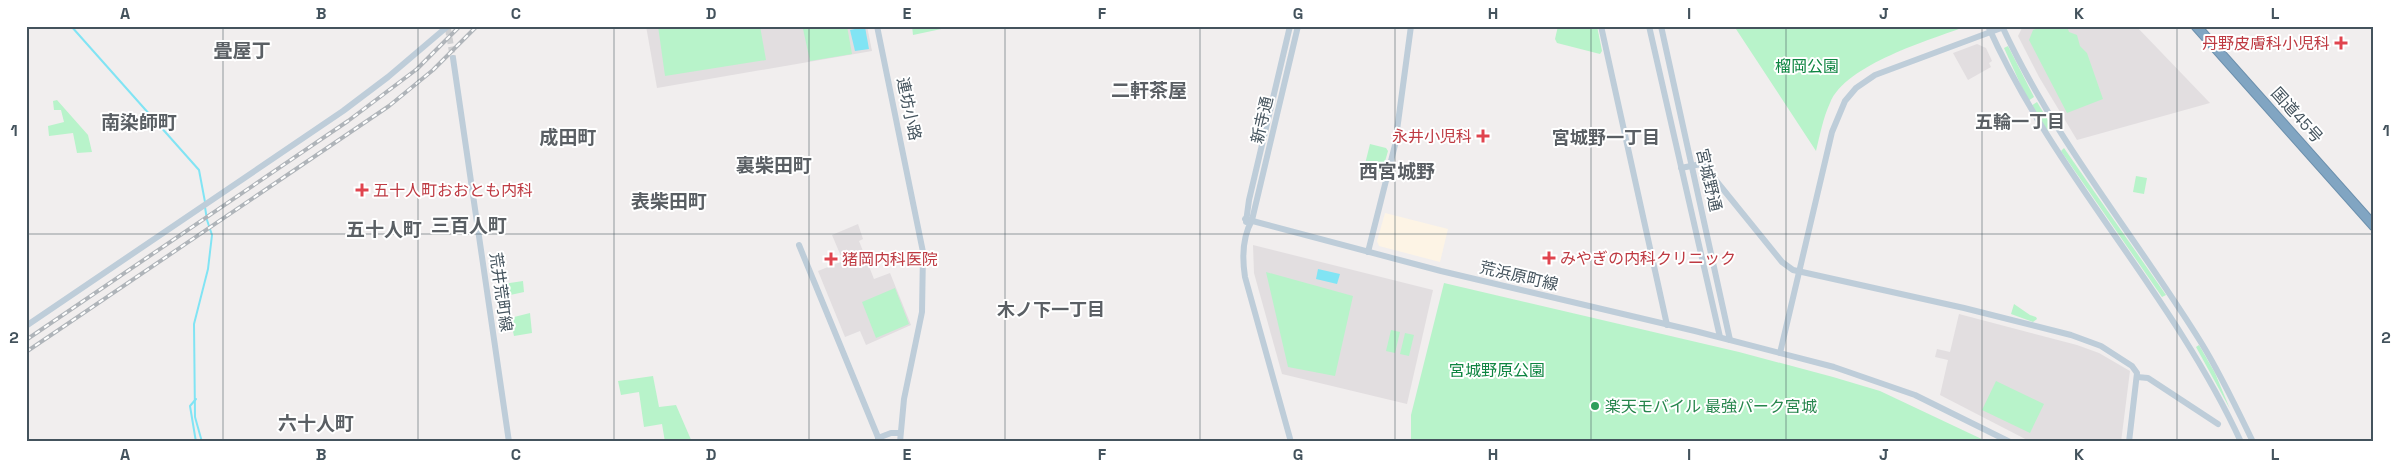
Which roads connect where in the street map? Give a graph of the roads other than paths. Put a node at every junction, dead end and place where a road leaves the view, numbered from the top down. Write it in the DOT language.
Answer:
graph roads {
  1 [pos="877,26"];
  2 [pos="1290,26"];
  3 [pos="1298,26"];
  4 [pos="1411,26"];
  5 [pos="1600,26"];
  6 [pos="1649,26"];
  7 [pos="1661,26"];
  8 [pos="2196,26"];
  9 [pos="448,27"];
  10 [pos="2003,27"];
  11 [pos="1989,29"];
  12 [pos="452,58"];
  13 [pos="1692,166"];
  14 [pos="1681,168"];
  15 [pos="1245,218"];
  16 [pos="1252,220"];
  17 [pos="2374,226"];
  18 [pos="1248,228"];
  19 [pos="799,245"];
  20 [pos="1368,252"];
  21 [pos="1798,272"];
  22 [pos="1667,325"];
  23 [pos="26,326"];
  24 [pos="1720,337"];
  25 [pos="1730,340"];
  26 [pos="1780,353"];
  27 [pos="2137,377"];
  28 [pos="2218,424"];
  29 [pos="900,434"];
  30 [pos="879,440"];
  31 [pos="509,442"];
  32 [pos="900,442"];
  33 [pos="1291,442"];
  34 [pos="2010,442"];
  35 [pos="2129,442"];
  36 [pos="2241,442"];
  37 [pos="2253,442"];
  1 -- 29 [label="street, 連坊小路"];
  2 -- 15 [label="street, 新寺通"];
  3 -- 16 [label="street, 新寺通"];
  4 -- 20 [label="street"];
  5 -- 22 [label="street"];
  6 -- 14 [label="street, 宮城野通"];
  7 -- 13 [label="street, 宮城野通"];
  8 -- 17 [label="highway, 国道45号"];
  9 -- 23 [label="street"];
  10 -- 11 [label="street"];
  10 -- 37 [label="street"];
  11 -- 21 [label="street"];
  11 -- 36 [label="street"];
  12 -- 31 [label="street, 荒井荒町線"];
  13 -- 14 [label="street"];
  13 -- 21 [label="street"];
  13 -- 25 [label="street, 宮城野通"];
  14 -- 24 [label="street, 宮城野通"];
  15 -- 16 [label="street, 荒浜原町線"];
  15 -- 18 [label="street"];
  16 -- 18 [label="street"];
  16 -- 20 [label="street, 荒浜原町線"];
  18 -- 33 [label="street"];
  19 -- 30 [label="street"];
  20 -- 22 [label="street, 荒浜原町線"];
  21 -- 26 [label="street"];
  21 -- 27 [label="street"];
  22 -- 24 [label="street, 荒浜原町線"];
  24 -- 25 [label="street, 荒浜原町線"];
  25 -- 26 [label="street, 荒浜原町線"];
  26 -- 34 [label="street, 荒浜原町線"];
  27 -- 28 [label="street"];
  27 -- 35 [label="street"];
  29 -- 30 [label="street"];
  29 -- 32 [label="street, 連坊小路"];
}
